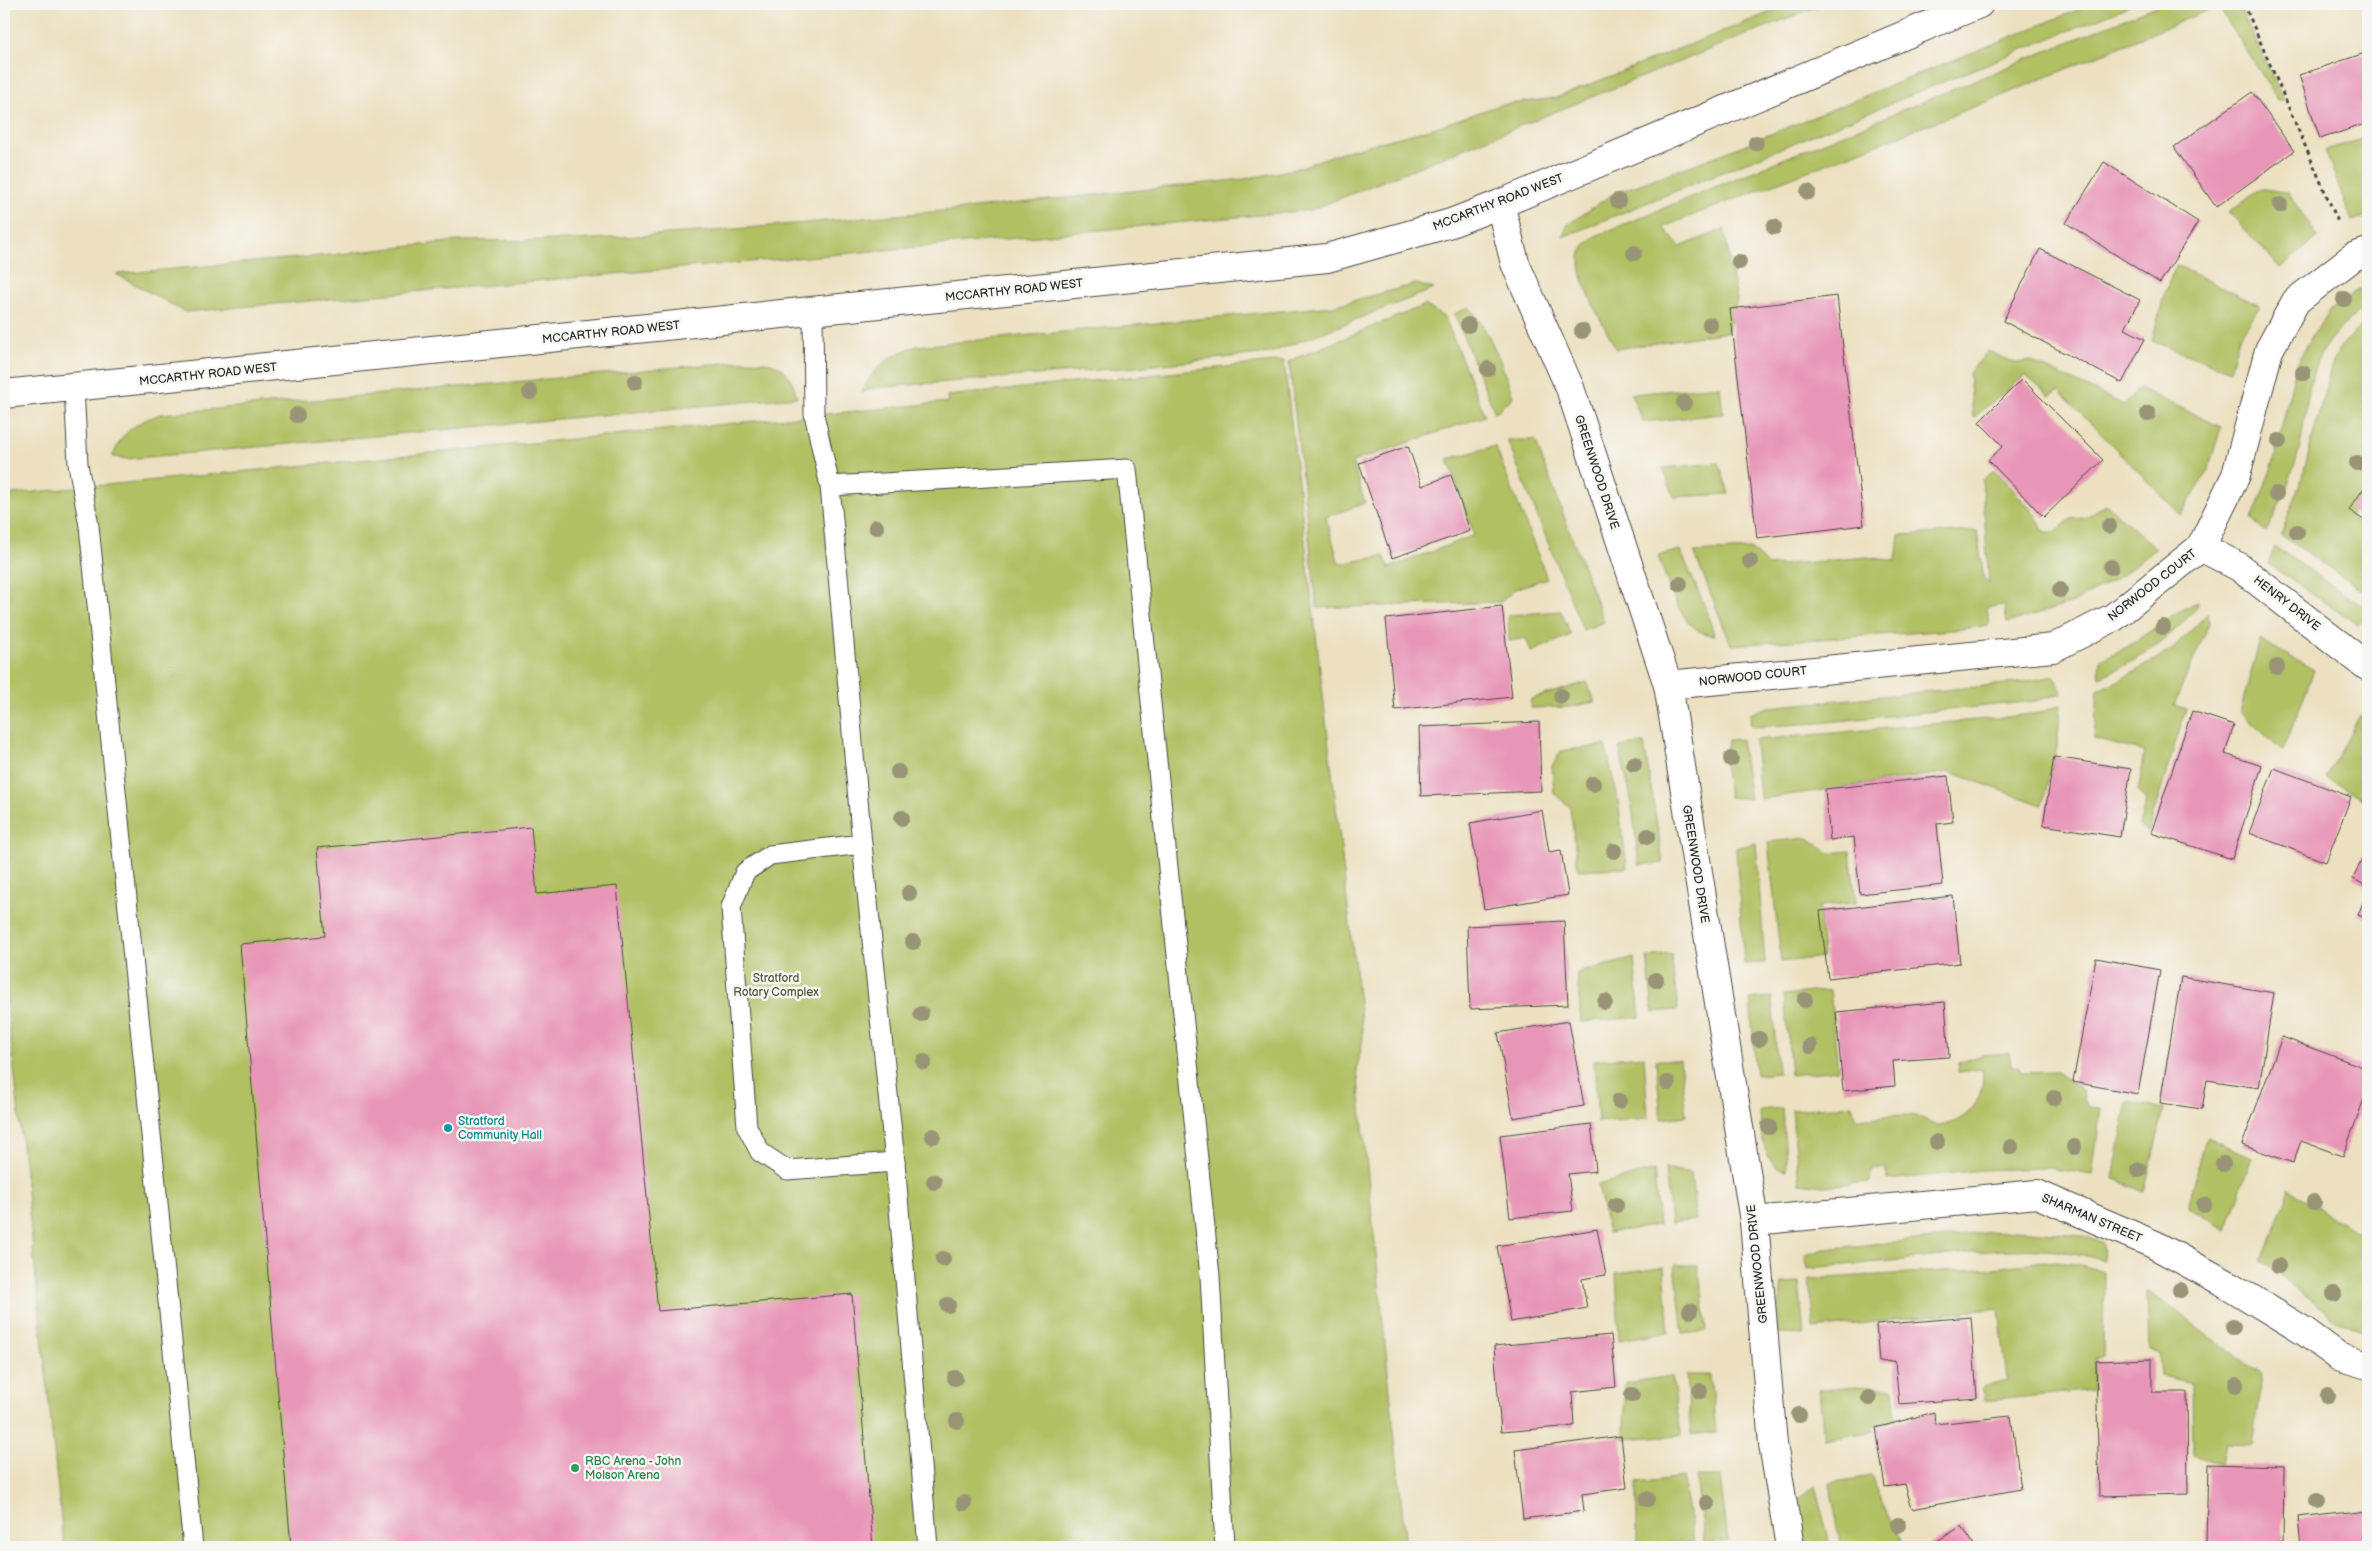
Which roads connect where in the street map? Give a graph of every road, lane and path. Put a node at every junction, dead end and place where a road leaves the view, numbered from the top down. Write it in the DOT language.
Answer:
graph roads {
  1 [pos="1979,4"];
  2 [pos="2244,4"];
  3 [pos="1500,204"];
  4 [pos="2361,254"];
  5 [pos="813,311"];
  6 [pos="74,388"];
  7 [pos="4,394"];
  8 [pos="830,486"];
  9 [pos="2201,547"];
  10 [pos="2368,667"];
  11 [pos="1668,685"];
  12 [pos="862,844"];
  13 [pos="895,1162"];
  14 [pos="1754,1221"];
  15 [pos="2368,1365"];
  16 [pos="193,1547"];
  17 [pos="928,1547"];
  18 [pos="1224,1547"];
  19 [pos="1790,1547"];
  1 -- 3 [label="street, MCCARTHY ROAD WEST"];
  2 -- 4 [label="path"];
  3 -- 5 [label="street, MCCARTHY ROAD WEST"];
  3 -- 11 [label="street, GREENWOOD DRIVE"];
  4 -- 9 [label="street, NORWOOD COURT"];
  5 -- 6 [label="street, MCCARTHY ROAD WEST"];
  5 -- 8 [label="lane"];
  6 -- 7 [label="street, MCCARTHY ROAD WEST"];
  6 -- 16 [label="lane"];
  8 -- 12 [label="lane"];
  8 -- 18 [label="lane"];
  9 -- 10 [label="street, HENRY DRIVE"];
  9 -- 11 [label="street, NORWOOD COURT"];
  11 -- 14 [label="street, GREENWOOD DRIVE"];
  12 -- 13 [label="lane"];
  12 -- 13 [label="lane"];
  13 -- 17 [label="lane"];
  14 -- 15 [label="street, SHARMAN STREET"];
  14 -- 19 [label="street, GREENWOOD DRIVE"];
}
